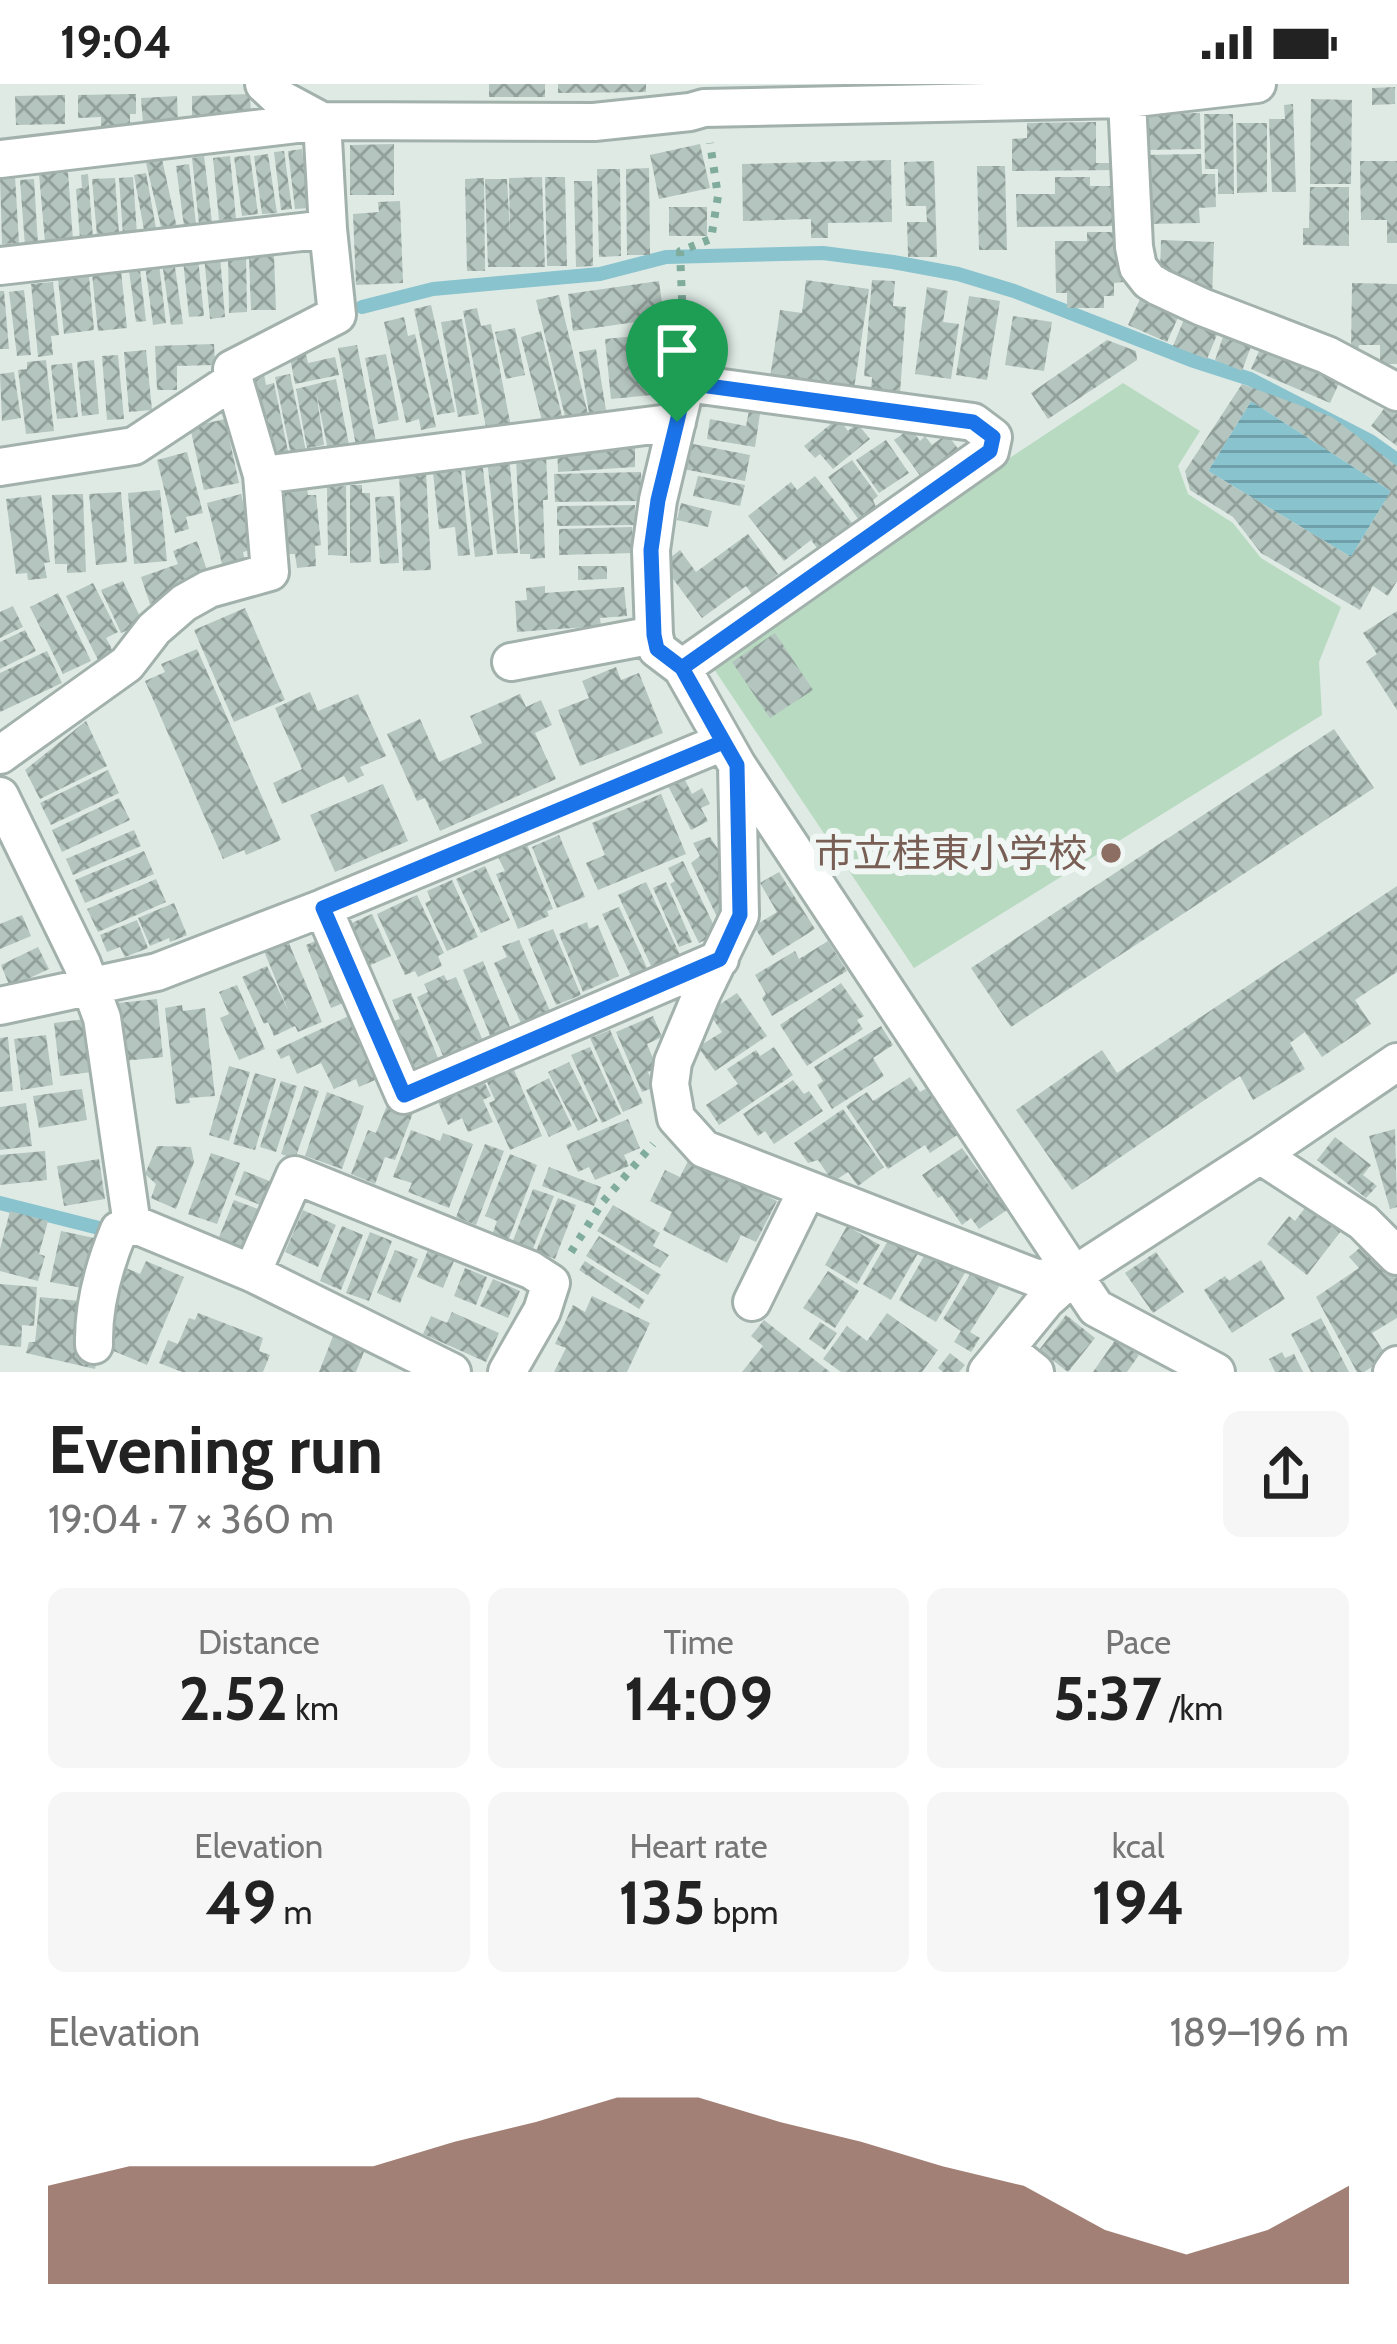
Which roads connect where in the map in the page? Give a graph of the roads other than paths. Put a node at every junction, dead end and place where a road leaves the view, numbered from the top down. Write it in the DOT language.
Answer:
graph roads {
  1 [pos="264,84"];
  2 [pos="1257,84"];
  3 [pos="694,96"];
  4 [pos="1127,99"];
  5 [pos="322,121"];
  6 [pos="0,159"];
  7 [pos="328,229"];
  8 [pos="0,266"];
  9 [pos="235,380"];
  10 [pos="1397,392"];
  11 [pos="677,422"];
  12 [pos="0,467"];
  13 [pos="262,476"];
  14 [pos="654,635"];
  15 [pos="511,662"];
  16 [pos="682,668"];
  17 [pos="730,754"];
  18 [pos="0,755"];
  19 [pos="0,796"];
  20 [pos="323,908"];
  21 [pos="720,959"];
  22 [pos="93,988"];
  23 [pos="0,1006"];
  24 [pos="1397,1062"];
  25 [pos="1260,1155"];
  26 [pos="807,1190"];
  27 [pos="136,1226"];
  28 [pos="1397,1256"];
  29 [pos="252,1273"];
  30 [pos="1075,1275"];
  31 [pos="752,1302"];
  32 [pos="94,1345"];
  33 [pos="996,1360"];
  34 [pos="452,1372"];
  35 [pos="508,1372"];
  36 [pos="1035,1372"];
  37 [pos="1216,1372"];
  1 -- 5 [label="street"];
  2 -- 4 [label="street"];
  3 -- 4 [label="street"];
  3 -- 5 [label="street"];
  4 -- 10 [label="street"];
  5 -- 6 [label="street"];
  5 -- 7 [label="street"];
  7 -- 8 [label="street"];
  7 -- 9 [label="street"];
  9 -- 12 [label="street"];
  9 -- 13 [label="street"];
  11 -- 13 [label="street"];
  11 -- 14 [label="street"];
  11 -- 16 [label="street"];
  13 -- 18 [label="street"];
  14 -- 15 [label="street"];
  14 -- 16 [label="street"];
  16 -- 17 [label="street"];
  17 -- 20 [label="street"];
  17 -- 21 [label="street"];
  17 -- 30 [label="street"];
  19 -- 22 [label="street"];
  20 -- 21 [label="street"];
  20 -- 22 [label="street"];
  21 -- 26 [label="street"];
  22 -- 23 [label="street"];
  22 -- 27 [label="street"];
  24 -- 25 [label="street"];
  25 -- 28 [label="street"];
  25 -- 30 [label="street"];
  26 -- 30 [label="street"];
  26 -- 31 [label="street"];
  27 -- 29 [label="street"];
  27 -- 32 [label="street"];
  29 -- 34 [label="street"];
  29 -- 35 [label="street"];
  30 -- 33 [label="street"];
  30 -- 37 [label="street"];
  33 -- 36 [label="street"];
}
